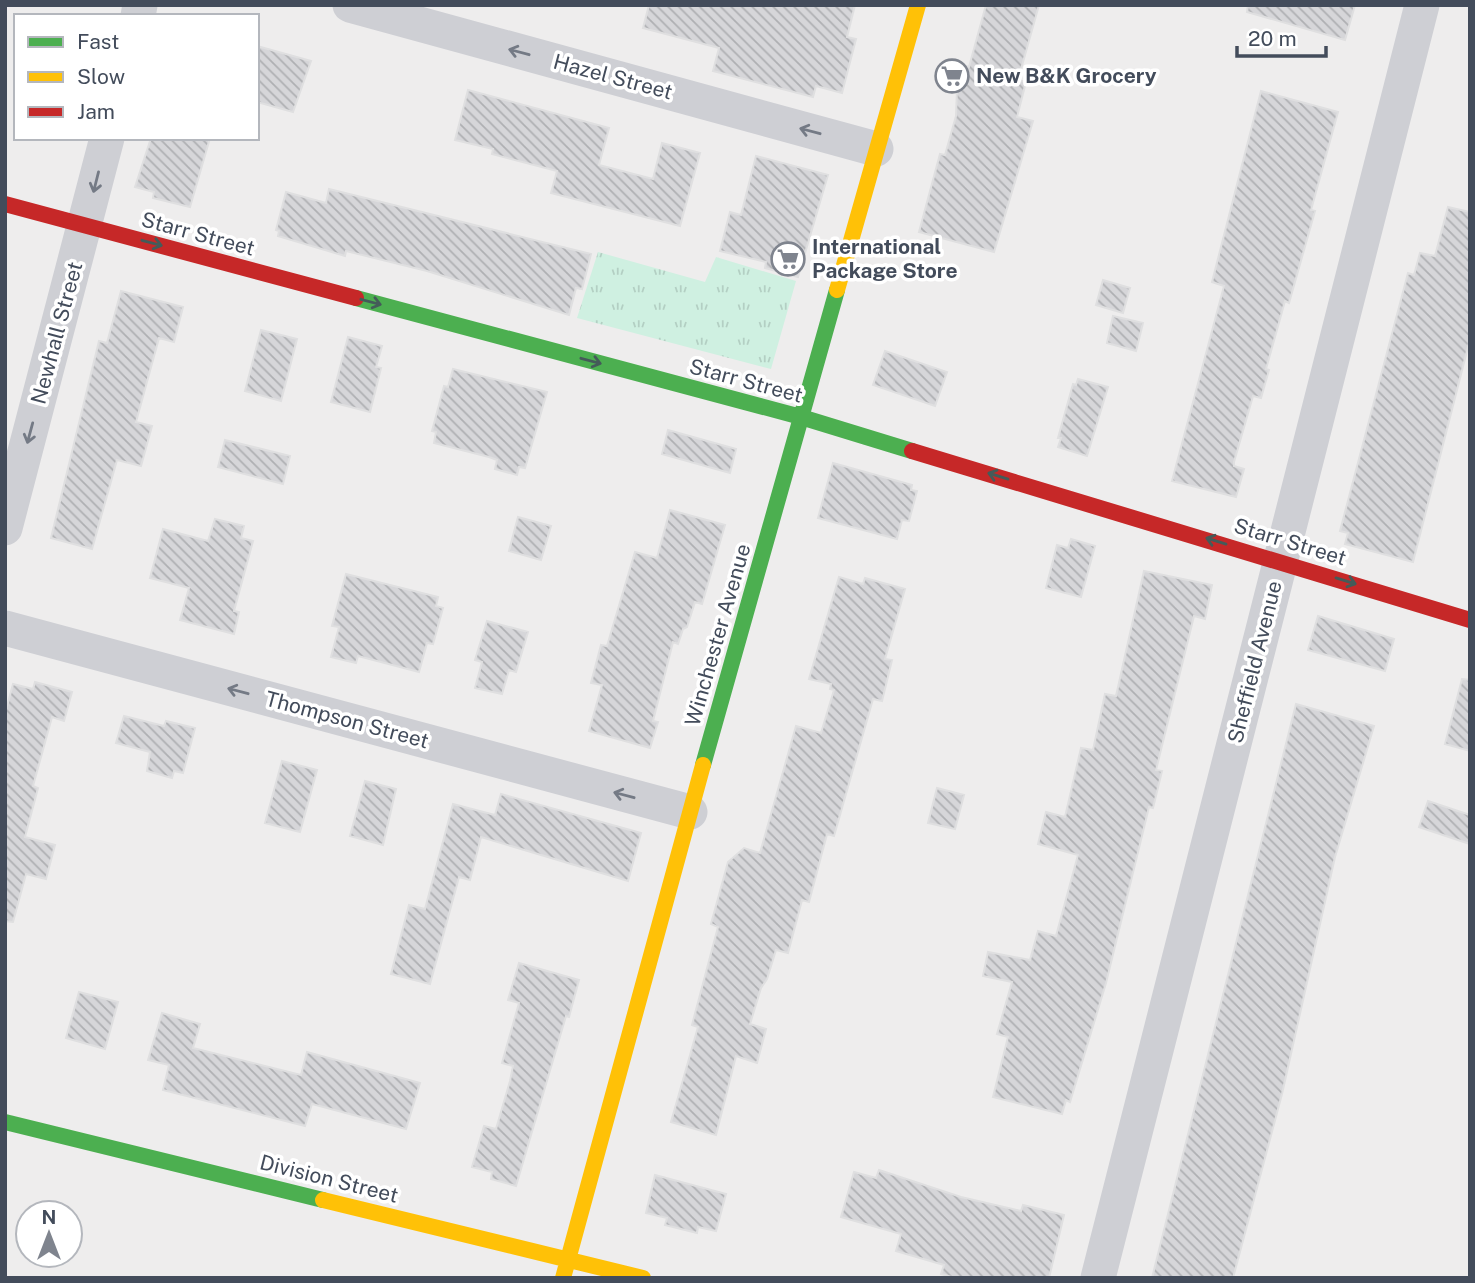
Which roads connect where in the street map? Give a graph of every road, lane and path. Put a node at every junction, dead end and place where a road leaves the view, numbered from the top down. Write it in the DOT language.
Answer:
graph roads {
  1 [pos="350,5"];
  2 [pos="918,5"];
  3 [pos="1422,5"];
  4 [pos="107,140"];
  5 [pos="876,149"];
  6 [pos="5,204"];
  7 [pos="86,225"];
  8 [pos="801,417"];
  9 [pos="5,528"];
  10 [pos="1281,561"];
  11 [pos="1470,620"];
  12 [pos="5,628"];
  13 [pos="690,812"];
  14 [pos="5,1122"];
  15 [pos="568,1260"];
  16 [pos="563,1278"];
  17 [pos="643,1278"];
  18 [pos="1098,1278"];
  5 -- 1 [label="street, Hazel Street, one-way"];
  2 -- 5 [label="street, Winchester Avenue"];
  3 -- 10 [label="street, Sheffield Avenue"];
  4 -- 7 [label="street, Newhall Street, one-way"];
  5 -- 8 [label="street, Winchester Avenue"];
  6 -- 7 [label="street, Starr Street"];
  7 -- 8 [label="street, Starr Street, one-way"];
  7 -- 9 [label="street, Newhall Street, one-way"];
  10 -- 8 [label="street, Starr Street, one-way"];
  8 -- 13 [label="street, Winchester Avenue"];
  10 -- 11 [label="street, Starr Street, one-way"];
  10 -- 18 [label="street, Sheffield Avenue"];
  13 -- 12 [label="street, Thompson Street, one-way"];
  13 -- 15 [label="street, Winchester Avenue"];
  14 -- 15 [label="street, Division Street"];
  15 -- 16 [label="street, Winchester Avenue"];
  15 -- 17 [label="street, Division Street"];
}
